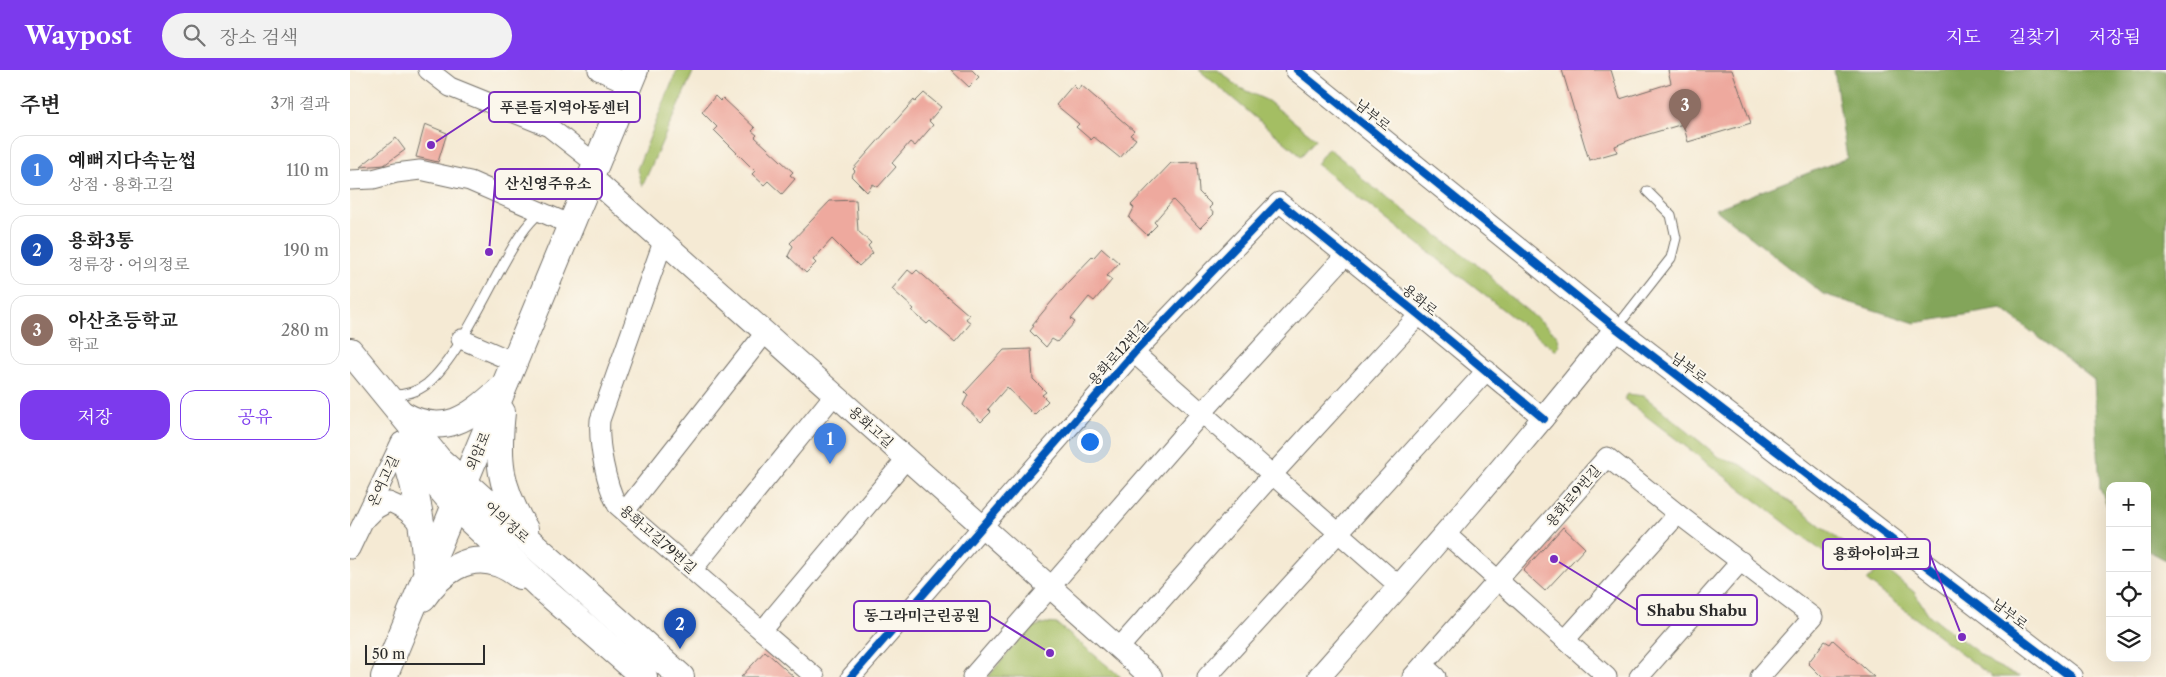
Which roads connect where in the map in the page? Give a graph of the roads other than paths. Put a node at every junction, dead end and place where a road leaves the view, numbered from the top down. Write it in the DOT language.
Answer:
graph roads {
  1 [pos="428,70"];
  2 [pos="598,70"];
  3 [pos="1297,70"];
  4 [pos="632,77"];
  5 [pos="594,171"];
  6 [pos="350,180"];
  7 [pos="1647,190"];
  8 [pos="1279,202"];
  9 [pos="541,212"];
  10 [pos="571,225"];
  11 [pos="663,242"];
  12 [pos="1346,256"];
  13 [pos="1419,315"];
  14 [pos="1616,328"];
  15 [pos="765,333"];
  16 [pos="461,339"];
  17 [pos="350,351"];
  18 [pos="1134,353"];
  19 [pos="1487,370"];
  20 [pos="510,374"];
  21 [pos="350,378"];
  22 [pos="834,394"];
  23 [pos="393,404"];
  24 [pos="1202,413"];
  25 [pos="1544,419"];
  26 [pos="401,442"];
  27 [pos="906,459"];
  28 [pos="1272,475"];
  29 [pos="460,495"];
  30 [pos="625,511"];
  31 [pos="1678,514"];
  32 [pos="365,520"];
  33 [pos="982,526"];
  34 [pos="424,531"];
  35 [pos="1337,533"];
  36 [pos="1446,534"];
  37 [pos="351,545"];
  38 [pos="545,556"];
  39 [pos="1741,561"];
  40 [pos="693,570"];
  41 [pos="427,574"];
  42 [pos="1498,582"];
  43 [pos="1399,586"];
  44 [pos="1050,588"];
  45 [pos="543,589"];
  46 [pos="408,619"];
  47 [pos="762,631"];
  48 [pos="1565,640"];
  49 [pos="1118,649"];
  50 [pos="1424,673"];
  51 [pos="384,677"];
  52 [pos="644,677"];
  53 [pos="681,677"];
  54 [pos="815,677"];
  55 [pos="851,677"];
  56 [pos="972,677"];
  57 [pos="1151,677"];
  58 [pos="1207,677"];
  59 [pos="1319,677"];
  60 [pos="1607,677"];
  61 [pos="1639,677"];
  62 [pos="1760,677"];
  63 [pos="2071,677"];
  1 -- 5 [label="street"];
  2 -- 4 [label="street"];
  3 -- 14 [label="street, 남부로"];
  4 -- 5 [label="main road, 외암로"];
  5 -- 10 [label="main road, 외암로"];
  5 -- 11 [label="street, 용화고길"];
  6 -- 9 [label="street"];
  7 -- 14 [label="lane"];
  8 -- 12 [label="street, 용화로"];
  8 -- 18 [label="street, 용화로12번길"];
  9 -- 10 [label="street"];
  9 -- 16 [label="lane"];
  10 -- 20 [label="main road, 외암로"];
  11 -- 15 [label="street, 용화고길"];
  11 -- 30 [label="street, 용화고길79번길"];
  12 -- 13 [label="street, 용화로"];
  12 -- 24 [label="street"];
  13 -- 19 [label="street, 용화로"];
  13 -- 28 [label="street"];
  14 -- 25 [label="street"];
  14 -- 63 [label="street, 남부로"];
  15 -- 22 [label="street, 용화고길"];
  15 -- 30 [label="street"];
  16 -- 20 [label="street"];
  16 -- 23 [label="lane"];
  17 -- 23 [label="main road, 어의정로"];
  18 -- 24 [label="street, 용화로12번길"];
  18 -- 33 [label="street, 용화로12번길"];
  19 -- 25 [label="street, 용화로"];
  19 -- 35 [label="street"];
  20 -- 23 [label="main road"];
  20 -- 29 [label="main road, 외암로"];
  20 -- 38 [label="main road"];
  21 -- 26 [label="main road, 어의정로"];
  22 -- 27 [label="street, 용화고길"];
  22 -- 40 [label="street"];
  23 -- 29 [label="main road, 어의정로"];
  24 -- 28 [label="street, 용화로12번길"];
  24 -- 44 [label="street"];
  25 -- 36 [label="street"];
  26 -- 29 [label="main road, 어의정로"];
  26 -- 32 [label="street, 온여고길"];
  26 -- 34 [label="main road"];
  27 -- 33 [label="street, 용화고길"];
  27 -- 47 [label="street"];
  28 -- 35 [label="street, 용화로12번길"];
  28 -- 49 [label="street"];
  29 -- 38 [label="main road, 어의정로"];
  29 -- 41 [label="main road, 외암로"];
  29 -- 45 [label="main road, 어의정로"];
  30 -- 40 [label="street, 용화고길79번길"];
  31 -- 39 [label="street, 용화로9번길"];
  31 -- 42 [label="street, 용화로9번길"];
  31 -- 48 [label="street"];
  32 -- 34 [label="street, 온여고길"];
  32 -- 37 [label="street, 온여고길"];
  33 -- 44 [label="street, 용화고길"];
  33 -- 55 [label="street, 용화로12번길"];
  34 -- 41 [label="main road"];
  35 -- 43 [label="street, 용화로12번길"];
  35 -- 58 [label="street"];
  36 -- 42 [label="street"];
  36 -- 43 [label="street"];
  38 -- 53 [label="main road, 어의정로"];
  39 -- 61 [label="street"];
  39 -- 62 [label="street, 용화로9번길"];
  40 -- 47 [label="street, 용화고길79번길"];
  41 -- 46 [label="main road, 외암로"];
  42 -- 48 [label="street"];
  42 -- 50 [label="street, 용화로9번길"];
  43 -- 59 [label="street"];
  44 -- 49 [label="street, 용화고길"];
  44 -- 56 [label="street"];
  45 -- 46 [label="main road"];
  45 -- 52 [label="main road, 어의정로"];
  46 -- 51 [label="main road, 외암로"];
  47 -- 54 [label="street, 용화고길79번길"];
  48 -- 60 [label="street"];
  49 -- 57 [label="street, 용화고길"];
}
